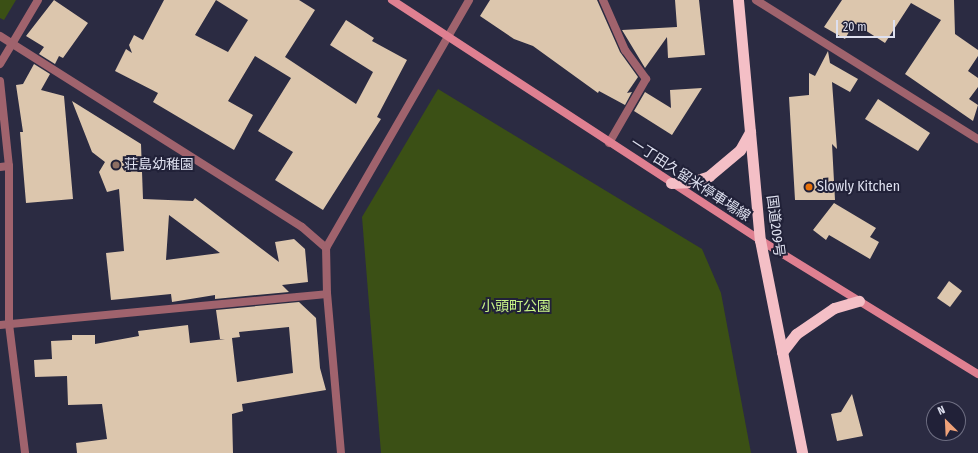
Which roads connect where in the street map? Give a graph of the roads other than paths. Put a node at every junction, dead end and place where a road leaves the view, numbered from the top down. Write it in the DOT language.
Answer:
graph roads {
  1 [pos="38,0"];
  2 [pos="392,0"];
  3 [pos="469,0"];
  4 [pos="603,0"];
  5 [pos="738,0"];
  6 [pos="756,0"];
  7 [pos="448,34"];
  8 [pos="0,36"];
  9 [pos="12,44"];
  10 [pos="0,46"];
  11 [pos="0,64"];
  12 [pos="0,81"];
  13 [pos="750,132"];
  14 [pos="978,139"];
  15 [pos="609,143"];
  16 [pos="9,166"];
  17 [pos="0,167"];
  18 [pos="671,183"];
  19 [pos="760,240"];
  20 [pos="326,248"];
  21 [pos="326,294"];
  22 [pos="859,301"];
  23 [pos="9,324"];
  24 [pos="0,325"];
  25 [pos="782,352"];
  26 [pos="978,374"];
  27 [pos="25,453"];
  28 [pos="341,453"];
  29 [pos="802,453"];
  1 -- 9 [label="street"];
  2 -- 7 [label="main road, 一丁田久留米停車場線"];
  3 -- 7 [label="street"];
  4 -- 15 [label="street"];
  5 -- 13 [label="highway, 国道209号"];
  6 -- 14 [label="street"];
  7 -- 15 [label="main road, 一丁田久留米停車場線"];
  7 -- 20 [label="street"];
  8 -- 9 [label="street"];
  9 -- 10 [label="street"];
  9 -- 11 [label="street"];
  9 -- 20 [label="street"];
  12 -- 16 [label="street"];
  13 -- 18 [label="highway"];
  13 -- 19 [label="highway, 国道209号"];
  15 -- 18 [label="main road, 一丁田久留米停車場線"];
  16 -- 17 [label="street"];
  16 -- 23 [label="street"];
  18 -- 19 [label="main road, 一丁田久留米停車場線"];
  19 -- 22 [label="main road, 一丁田久留米停車場線"];
  19 -- 25 [label="highway, 国道209号"];
  20 -- 21 [label="street"];
  21 -- 23 [label="street"];
  21 -- 28 [label="street"];
  22 -- 25 [label="highway"];
  22 -- 26 [label="main road, 一丁田久留米停車場線"];
  23 -- 24 [label="street"];
  23 -- 27 [label="street"];
  25 -- 29 [label="highway, 国道209号"];
}
